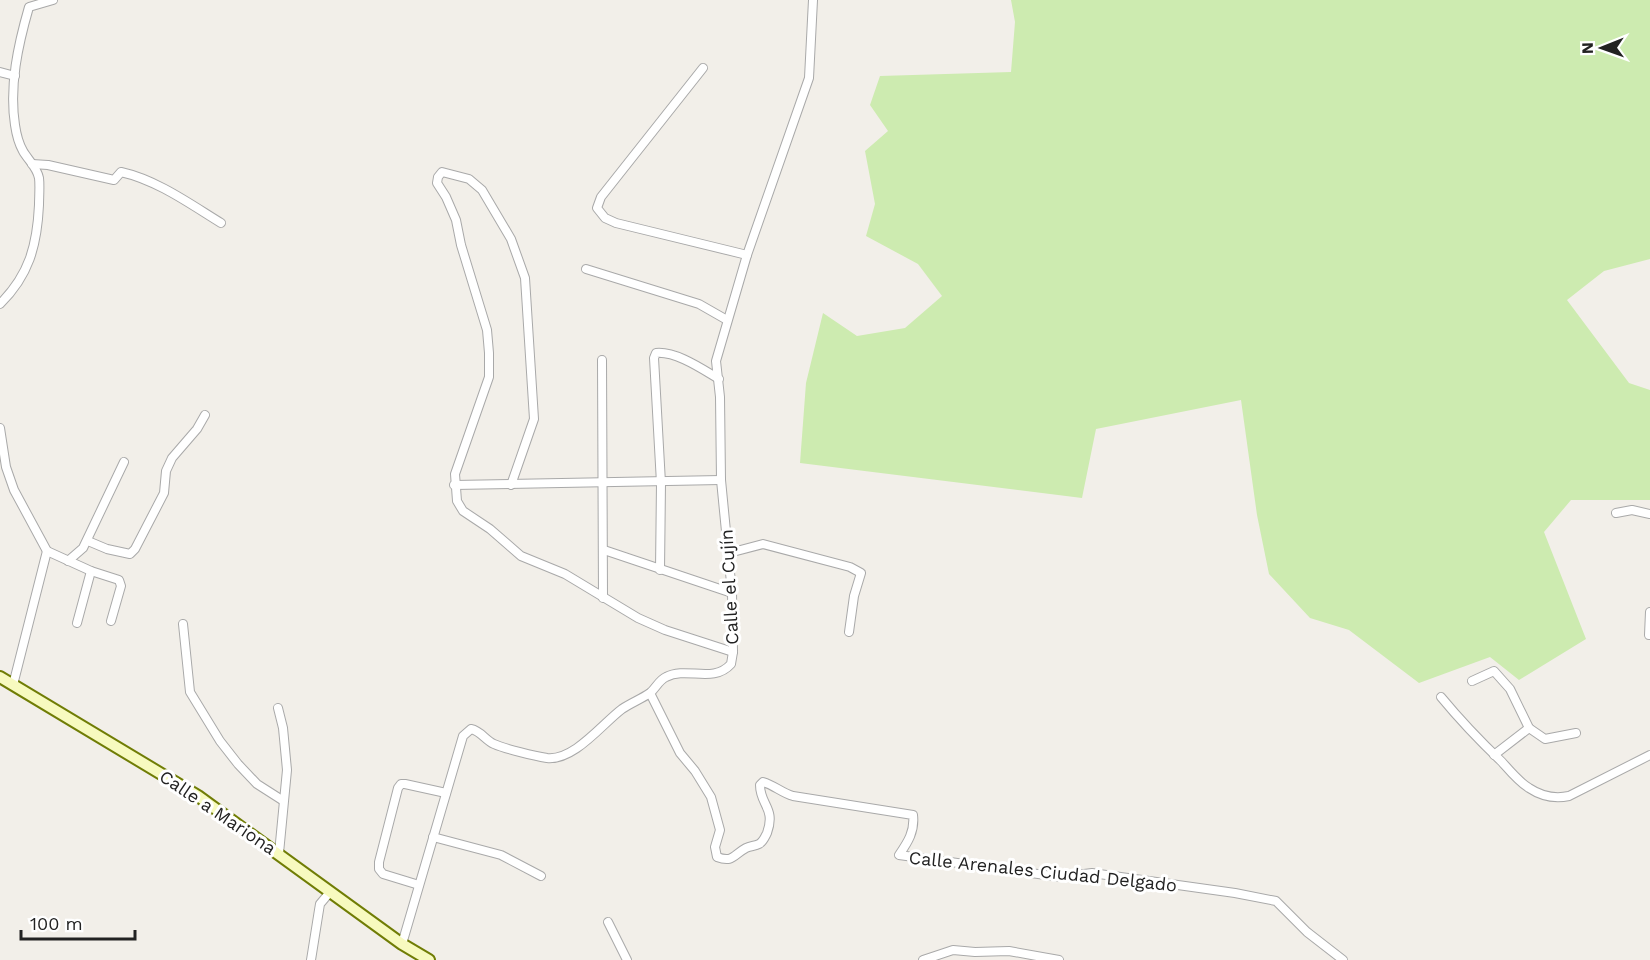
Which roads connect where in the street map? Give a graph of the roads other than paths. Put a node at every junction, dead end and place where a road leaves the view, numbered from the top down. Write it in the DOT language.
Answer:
graph roads {
  1 [pos="53,0"];
  2 [pos="813,0"];
  3 [pos="703,68"];
  4 [pos="0,72"];
  5 [pos="15,76"];
  6 [pos="32,164"];
  7 [pos="221,223"];
  8 [pos="747,255"];
  9 [pos="586,269"];
  10 [pos="0,304"];
  11 [pos="727,320"];
  12 [pos="602,360"];
  13 [pos="719,379"];
  14 [pos="205,415"];
  15 [pos="0,428"];
  16 [pos="124,462"];
  17 [pos="721,480"];
  18 [pos="604,483"];
  19 [pos="661,483"];
  20 [pos="454,485"];
  21 [pos="511,485"];
  22 [pos="1616,513"];
  23 [pos="1650,514"];
  24 [pos="88,541"];
  25 [pos="604,550"];
  26 [pos="48,551"];
  27 [pos="729,553"];
  28 [pos="68,561"];
  29 [pos="660,570"];
  30 [pos="91,571"];
  31 [pos="732,593"];
  32 [pos="603,598"];
  33 [pos="1650,612"];
  34 [pos="111,621"];
  35 [pos="77,623"];
  36 [pos="183,624"];
  37 [pos="849,632"];
  38 [pos="1648,635"];
  39 [pos="733,652"];
  40 [pos="0,677"];
  41 [pos="1472,681"];
  42 [pos="13,685"];
  43 [pos="650,693"];
  44 [pos="1441,697"];
  45 [pos="278,708"];
  46 [pos="1530,728"];
  47 [pos="1576,733"];
  48 [pos="1494,755"];
  49 [pos="1650,755"];
  50 [pos="446,793"];
  51 [pos="282,800"];
  52 [pos="433,837"];
  53 [pos="279,853"];
  54 [pos="541,876"];
  55 [pos="419,885"];
  56 [pos="330,891"];
  57 [pos="608,922"];
  58 [pos="402,944"];
  59 [pos="311,960"];
  60 [pos="429,960"];
  61 [pos="627,960"];
  62 [pos="923,960"];
  63 [pos="1059,960"];
  64 [pos="1343,960"];
  1 -- 5 [label="street"];
  2 -- 8 [label="street, Calle el Cujín"];
  3 -- 8 [label="street"];
  4 -- 5 [label="street"];
  5 -- 6 [label="street"];
  6 -- 7 [label="street"];
  6 -- 10 [label="street"];
  8 -- 11 [label="street, Calle el Cujín"];
  9 -- 11 [label="street"];
  11 -- 13 [label="street, Calle el Cujín"];
  12 -- 18 [label="street"];
  13 -- 17 [label="street, Calle el Cujín"];
  13 -- 19 [label="street"];
  14 -- 24 [label="street"];
  15 -- 26 [label="street"];
  16 -- 24 [label="street"];
  17 -- 19 [label="street"];
  17 -- 27 [label="street, Calle el Cujín"];
  18 -- 19 [label="street"];
  18 -- 21 [label="street"];
  18 -- 25 [label="street"];
  19 -- 29 [label="street"];
  20 -- 21 [label="street"];
  20 -- 21 [label="street"];
  20 -- 32 [label="street"];
  22 -- 23 [label="street"];
  24 -- 28 [label="street"];
  25 -- 29 [label="street"];
  25 -- 32 [label="street"];
  26 -- 28 [label="street"];
  26 -- 42 [label="street"];
  27 -- 31 [label="street, Calle el Cujín"];
  27 -- 37 [label="street"];
  28 -- 30 [label="street"];
  29 -- 31 [label="street"];
  30 -- 34 [label="street"];
  30 -- 35 [label="street"];
  31 -- 39 [label="street, Calle el Cujín"];
  32 -- 39 [label="street"];
  33 -- 38 [label="street"];
  36 -- 51 [label="street"];
  39 -- 43 [label="street, Calle el Cujín"];
  40 -- 42 [label="main road, Calle a Mariona"];
  41 -- 46 [label="street"];
  42 -- 53 [label="main road, Calle a Mariona"];
  43 -- 50 [label="street, Calle el Cujín"];
  43 -- 64 [label="street, Calle Arenales Ciudad Delgado"];
  44 -- 48 [label="street"];
  45 -- 51 [label="street"];
  46 -- 47 [label="street"];
  46 -- 48 [label="street"];
  48 -- 49 [label="street"];
  50 -- 52 [label="street, Calle el Cujín"];
  50 -- 55 [label="street"];
  51 -- 53 [label="street"];
  52 -- 54 [label="street"];
  52 -- 55 [label="street, Calle el Cujín"];
  53 -- 56 [label="main road, Calle a Mariona"];
  55 -- 58 [label="street, Calle el Cujín"];
  56 -- 58 [label="main road, Calle a Mariona"];
  56 -- 59 [label="street"];
  57 -- 61 [label="street"];
  58 -- 60 [label="main road, Calle a Mariona"];
  62 -- 63 [label="street"];
}
